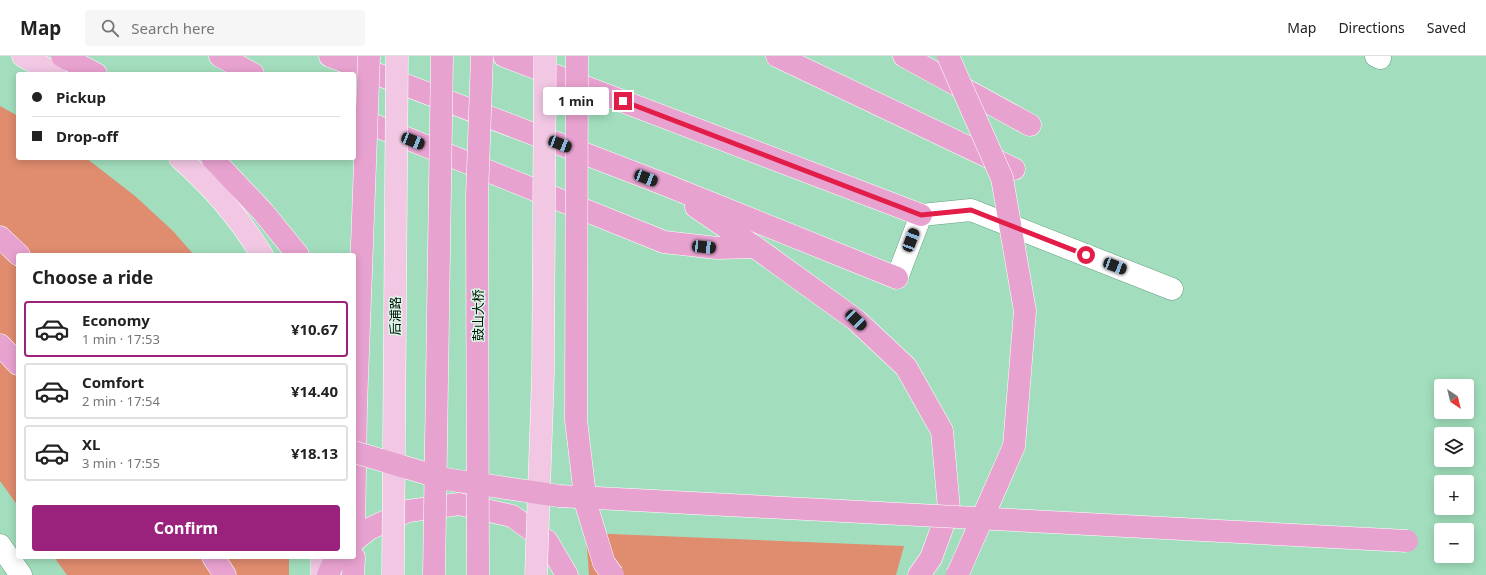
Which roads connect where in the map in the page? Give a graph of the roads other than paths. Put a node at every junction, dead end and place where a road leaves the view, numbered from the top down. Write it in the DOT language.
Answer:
graph roads {
  1 [pos="23,56"];
  2 [pos="62,56"];
  3 [pos="220,56"];
  4 [pos="330,56"];
  5 [pos="369,56"];
  6 [pos="397,56"];
  7 [pos="442,56"];
  8 [pos="482,56"];
  9 [pos="504,56"];
  10 [pos="545,56"];
  11 [pos="577,56"];
  12 [pos="777,56"];
  13 [pos="904,56"];
  14 [pos="948,56"];
  15 [pos="51,72"];
  16 [pos="92,72"];
  17 [pos="249,72"];
  18 [pos="356,118"];
  19 [pos="1030,125"];
  20 [pos="182,160"];
  21 [pos="214,160"];
  22 [pos="1014,169"];
  23 [pos="661,183"];
  24 [pos="921,215"];
  25 [pos="0,237"];
  26 [pos="754,247"];
  27 [pos="17,253"];
  28 [pos="261,253"];
  29 [pos="296,253"];
  30 [pos="897,278"];
  31 [pos="1172,289"];
  32 [pos="0,345"];
  33 [pos="16,362"];
  34 [pos="356,377"];
  35 [pos="356,453"];
  36 [pos="356,540"];
  37 [pos="1407,541"];
  38 [pos="0,545"];
  39 [pos="213,559"];
  40 [pos="322,559"];
  41 [pos="335,559"];
  42 [pos="354,559"];
  43 [pos="21,575"];
  44 [pos="225,575"];
  45 [pos="322,575"];
  46 [pos="328,575"];
  47 [pos="353,575"];
  48 [pos="393,575"];
  49 [pos="434,575"];
  50 [pos="478,575"];
  51 [pos="536,575"];
  52 [pos="567,575"];
  53 [pos="613,575"];
  54 [pos="919,575"];
  55 [pos="957,575"];
  1 -- 15 [label="main road"];
  2 -- 16 [label="highway"];
  3 -- 17 [label="highway"];
  4 -- 23 [label="highway"];
  5 -- 34 [label="highway, bridge"];
  6 -- 48 [label="main road, 后浦路, bridge"];
  7 -- 49 [label="highway, bridge"];
  8 -- 50 [label="highway, 鼓山大桥, bridge"];
  9 -- 24 [label="highway"];
  10 -- 51 [label="main road, bridge"];
  11 -- 53 [label="highway, bridge"];
  12 -- 22 [label="highway"];
  13 -- 19 [label="highway"];
  14 -- 55 [label="highway, bridge"];
  18 -- 26 [label="highway"];
  20 -- 28 [label="main road"];
  21 -- 29 [label="highway"];
  23 -- 26 [label="highway"];
  23 -- 30 [label="highway"];
  24 -- 30 [label="street"];
  24 -- 31 [label="street"];
  25 -- 27 [label="highway"];
  26 -- 54 [label="highway"];
  32 -- 33 [label="highway"];
  35 -- 37 [label="highway, bridge"];
  36 -- 52 [label="highway"];
  38 -- 43 [label="street"];
  39 -- 44 [label="highway"];
  40 -- 45 [label="main road"];
  41 -- 46 [label="highway"];
  42 -- 47 [label="highway"];
}
